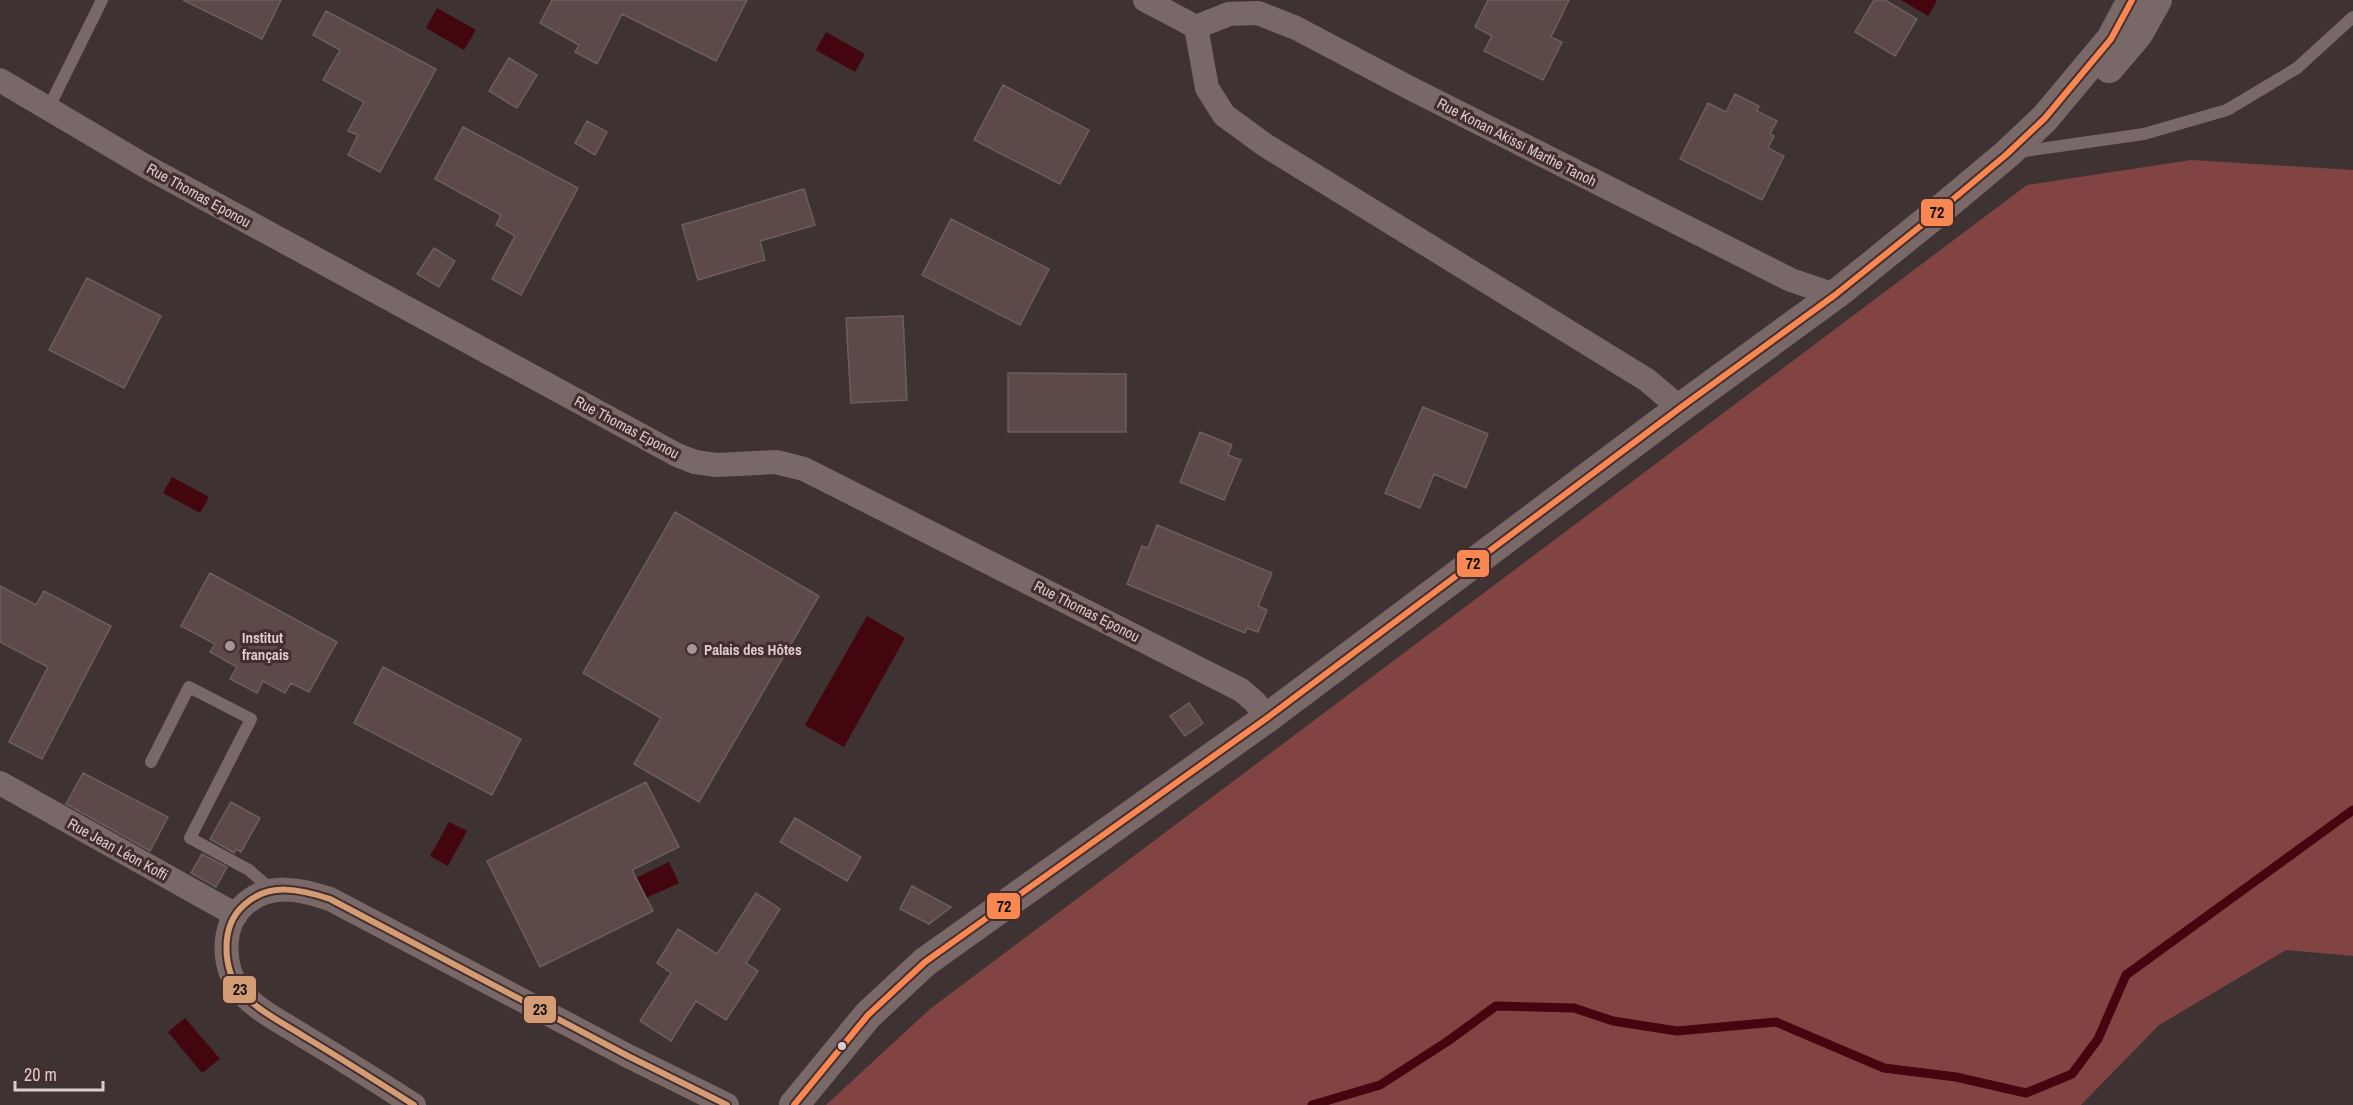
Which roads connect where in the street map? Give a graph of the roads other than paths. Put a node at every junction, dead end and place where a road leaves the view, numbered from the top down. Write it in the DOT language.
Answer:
graph roads {
  1 [pos="102,0"];
  2 [pos="1145,0"];
  3 [pos="2132,0"];
  4 [pos="2157,0"];
  5 [pos="2353,17"];
  6 [pos="1196,27"];
  7 [pos="0,80"];
  8 [pos="48,109"];
  9 [pos="2045,117"];
  10 [pos="2007,154"];
  11 [pos="1836,295"];
  12 [pos="1680,408"];
  13 [pos="1267,718"];
  14 [pos="151,762"];
  15 [pos="0,783"];
  16 [pos="272,891"];
  17 [pos="236,915"];
  18 [pos="414,1105"];
  19 [pos="728,1105"];
  20 [pos="794,1105"];
  1 -- 8 [label="lane"];
  2 -- 6 [label="street"];
  3 -- 9 [label="street"];
  4 -- 9 [label="street"];
  5 -- 10 [label="lane"];
  6 -- 11 [label="street, Rue Konan Akissi Marthe Tanoh"];
  6 -- 12 [label="street"];
  7 -- 8 [label="street, Rue Thomas Eponou"];
  8 -- 13 [label="street, Rue Thomas Eponou"];
  9 -- 10 [label="street"];
  10 -- 11 [label="street"];
  11 -- 12 [label="street"];
  12 -- 13 [label="street"];
  13 -- 20 [label="street"];
  14 -- 16 [label="lane"];
  15 -- 17 [label="street, Rue Jean Léon Koffi"];
  16 -- 17 [label="street"];
  16 -- 19 [label="street"];
  17 -- 18 [label="street"];
}
